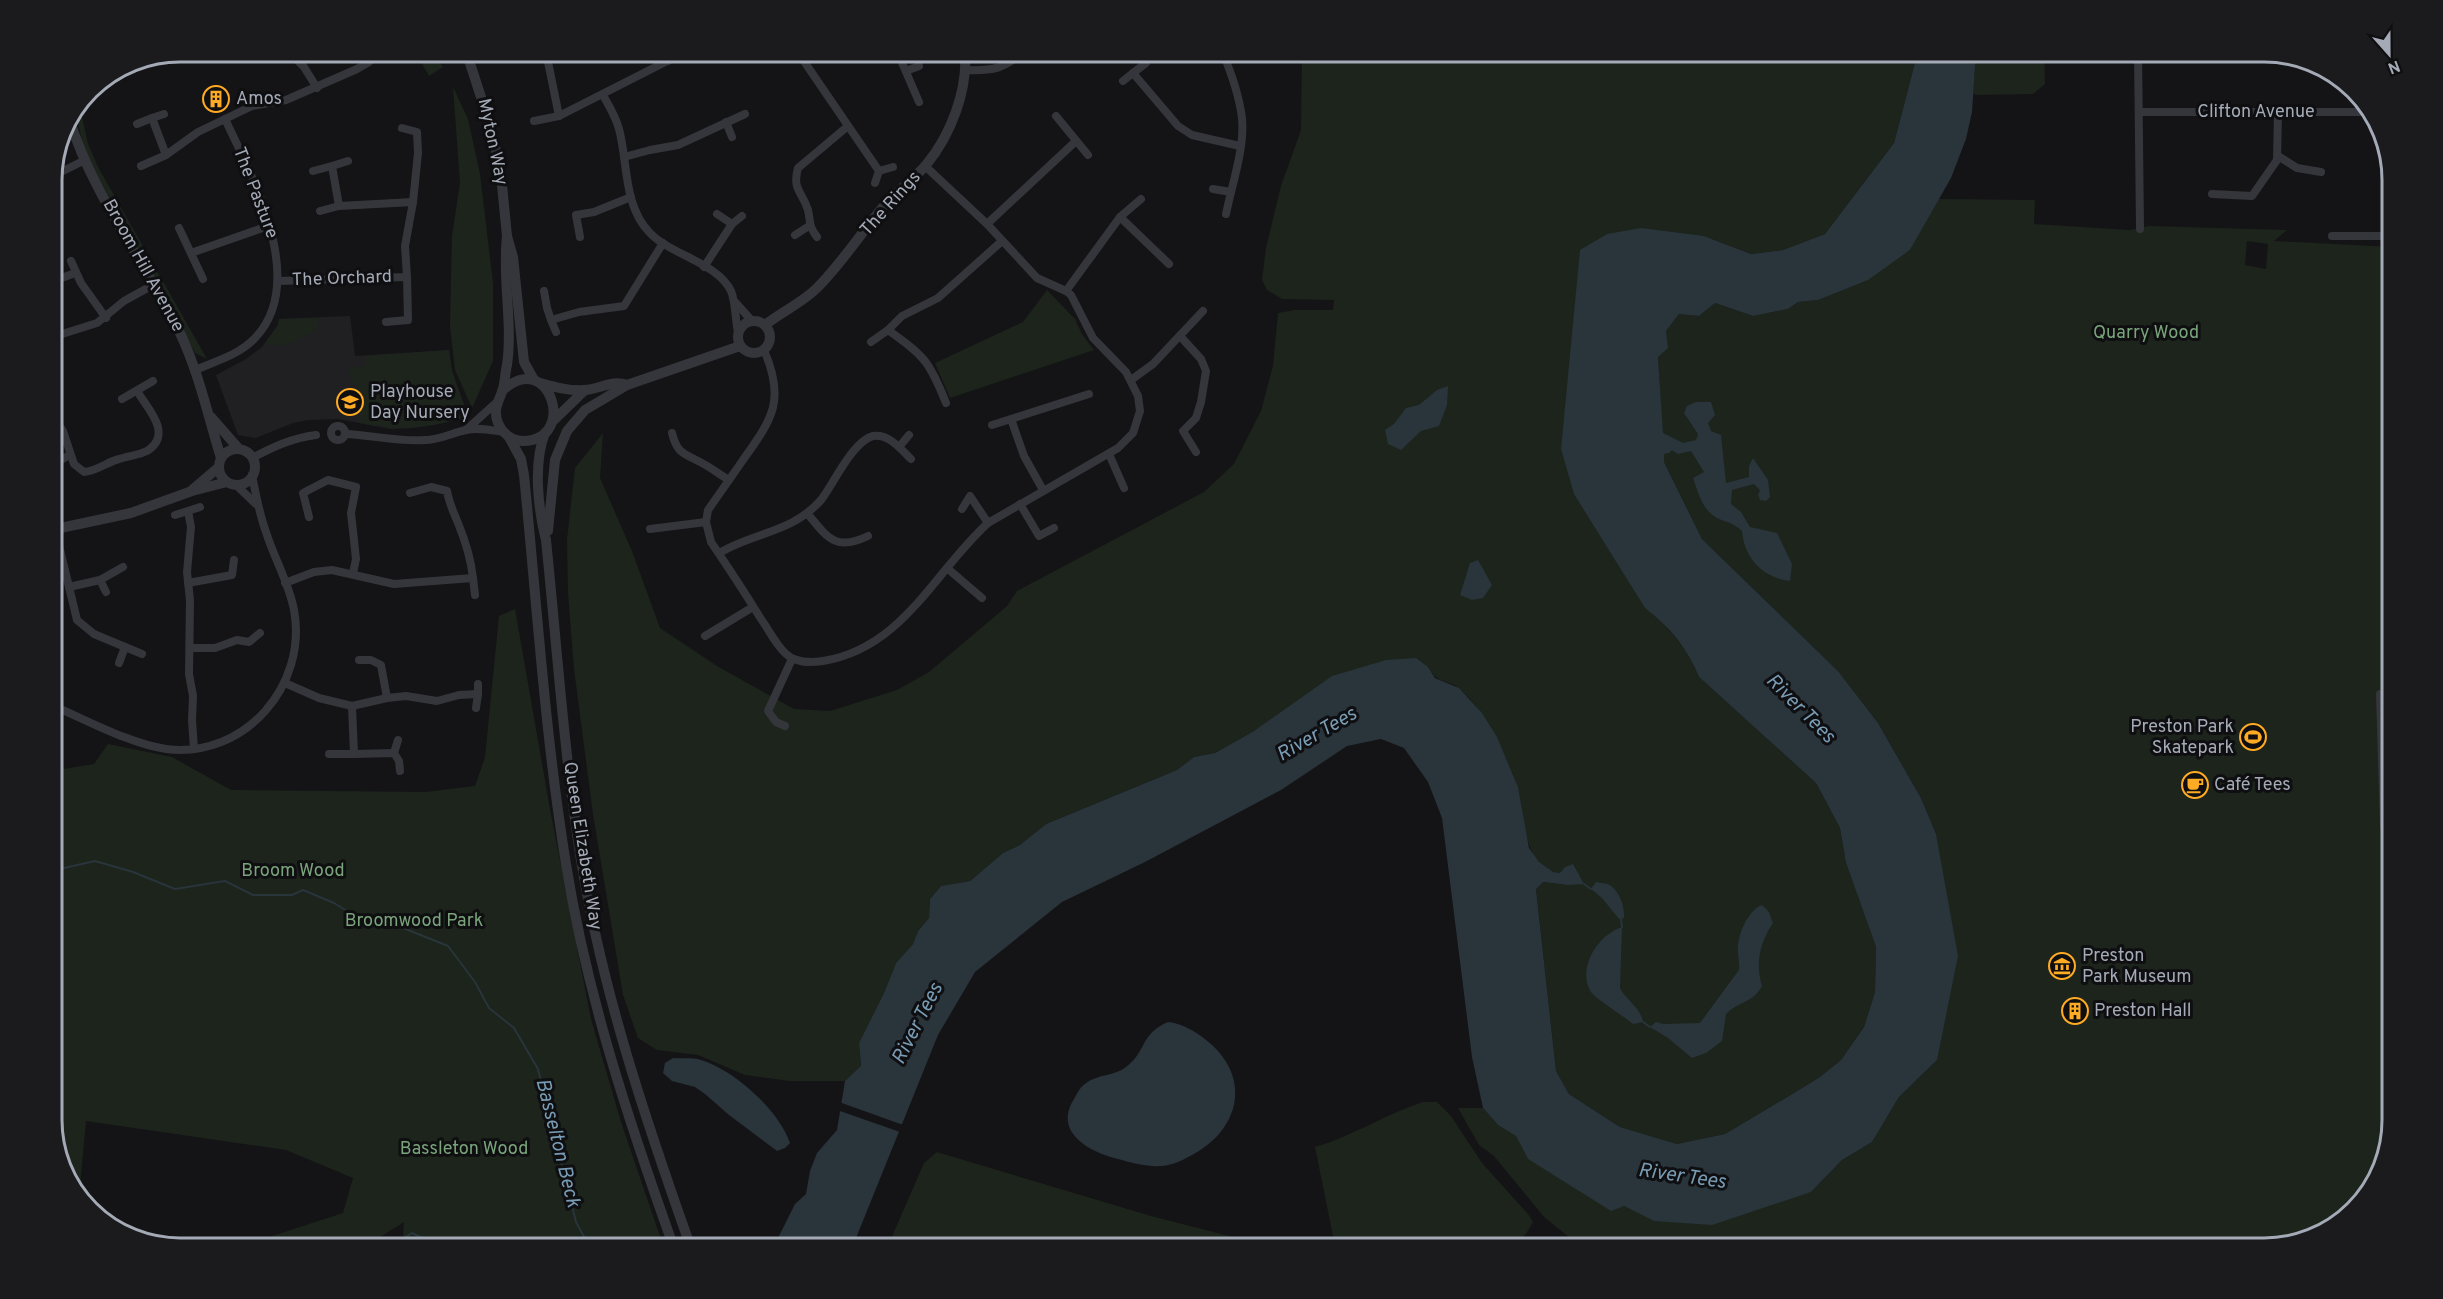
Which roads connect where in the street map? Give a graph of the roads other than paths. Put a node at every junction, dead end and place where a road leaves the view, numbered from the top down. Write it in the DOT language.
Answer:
graph roads {
  1 [pos="298,62"];
  2 [pos="369,62"];
  3 [pos="470,62"];
  4 [pos="548,62"];
  5 [pos="666,62"];
  6 [pos="804,62"];
  7 [pos="902,62"];
  8 [pos="965,62"];
  9 [pos="1011,62"];
  10 [pos="1226,62"];
  11 [pos="2138,62"];
  12 [pos="1146,63"];
  13 [pos="919,66"];
  14 [pos="965,70"];
  15 [pos="906,72"];
  16 [pos="1133,73"];
  17 [pos="1123,81"];
  18 [pos="317,88"];
  19 [pos="603,96"];
  20 [pos="919,102"];
  21 [pos="2139,112"];
  22 [pos="2278,112"];
  23 [pos="2360,112"];
  24 [pos="164,114"];
  25 [pos="745,114"];
  26 [pos="559,116"];
  27 [pos="1056,116"];
  28 [pos="152,118"];
  29 [pos="225,119"];
  30 [pos="534,120"];
  31 [pos="726,123"];
  32 [pos="136,124"];
  33 [pos="848,126"];
  34 [pos="402,128"];
  35 [pos="73,129"];
  36 [pos="732,137"];
  37 [pos="1076,141"];
  38 [pos="1240,146"];
  39 [pos="166,155"];
  40 [pos="1088,156"];
  41 [pos="2278,156"];
  42 [pos="624,157"];
  43 [pos="85,160"];
  44 [pos="348,161"];
  45 [pos="141,166"];
  46 [pos="332,166"];
  47 [pos="926,166"];
  48 [pos="892,167"];
  49 [pos="313,171"];
  50 [pos="879,171"];
  51 [pos="62,172"];
  52 [pos="2321,172"];
  53 [pos="874,183"];
  54 [pos="1213,189"];
  55 [pos="1231,192"];
  56 [pos="2212,194"];
  57 [pos="631,197"];
  58 [pos="1142,199"];
  59 [pos="413,202"];
  60 [pos="339,206"];
  61 [pos="320,211"];
  62 [pos="717,214"];
  63 [pos="1226,214"];
  64 [pos="742,216"];
  65 [pos="1120,217"];
  66 [pos="732,224"];
  67 [pos="987,225"];
  68 [pos="268,226"];
  69 [pos="809,226"];
  70 [pos="179,228"];
  71 [pos="2140,229"];
  72 [pos="795,235"];
  73 [pos="507,236"];
  74 [pos="2332,236"];
  75 [pos="2381,236"];
  76 [pos="580,237"];
  77 [pos="817,237"];
  78 [pos="1002,241"];
  79 [pos="663,243"];
  80 [pos="190,253"];
  81 [pos="70,261"];
  82 [pos="1169,264"];
  83 [pos="704,267"];
  84 [pos="75,273"];
  85 [pos="407,277"];
  86 [pos="62,278"];
  87 [pos="203,279"];
  88 [pos="278,281"];
  89 [pos="153,285"];
  90 [pos="544,291"];
  91 [pos="1065,291"];
  92 [pos="734,302"];
  93 [pos="1203,311"];
  94 [pos="106,318"];
  95 [pos="551,320"];
  96 [pos="752,321"];
  97 [pos="386,322"];
  98 [pos="765,325"];
  99 [pos="888,330"];
  100 [pos="556,332"];
  101 [pos="738,332"];
  102 [pos="62,334"];
  103 [pos="1180,336"];
  104 [pos="871,342"];
  105 [pos="740,346"];
  106 [pos="764,350"];
  107 [pos="195,370"];
  108 [pos="1131,380"];
  109 [pos="153,381"];
  110 [pos="537,382"];
  111 [pos="627,385"];
  112 [pos="940,388"];
  113 [pos="585,390"];
  114 [pos="137,391"];
  115 [pos="502,391"];
  116 [pos="930,392"];
  117 [pos="1089,394"];
  118 [pos="122,399"];
  119 [pos="497,402"];
  120 [pos="946,403"];
  121 [pos="211,417"];
  122 [pos="1011,419"];
  123 [pos="553,421"];
  124 [pos="992,425"];
  125 [pos="62,430"];
  126 [pos="466,430"];
  127 [pos="545,433"];
  128 [pos="672,433"];
  129 [pos="345,434"];
  130 [pos="507,434"];
  131 [pos="316,435"];
  132 [pos="909,435"];
  133 [pos="899,447"];
  134 [pos="239,449"];
  135 [pos="1196,452"];
  136 [pos="70,454"];
  137 [pos="1108,454"];
  138 [pos="252,458"];
  139 [pos="62,459"];
  140 [pos="911,459"];
  141 [pos="220,463"];
  142 [pos="252,475"];
  143 [pos="729,480"];
  144 [pos="231,483"];
  145 [pos="976,486"];
  146 [pos="1124,488"];
  147 [pos="1043,490"];
  148 [pos="192,491"];
  149 [pos="410,494"];
  150 [pos="970,496"];
  151 [pos="256,504"];
  152 [pos="1020,504"];
  153 [pos="200,507"];
  154 [pos="962,509"];
  155 [pos="188,511"];
  156 [pos="807,513"];
  157 [pos="175,515"];
  158 [pos="309,517"];
  159 [pos="706,522"];
  160 [pos="988,523"];
  161 [pos="62,528"];
  162 [pos="1054,528"];
  163 [pos="650,529"];
  164 [pos="868,536"];
  165 [pos="546,540"];
  166 [pos="719,554"];
  167 [pos="234,560"];
  168 [pos="62,561"];
  169 [pos="123,567"];
  170 [pos="947,568"];
  171 [pos="65,571"];
  172 [pos="62,572"];
  173 [pos="353,573"];
  174 [pos="473,578"];
  175 [pos="100,580"];
  176 [pos="188,583"];
  177 [pos="285,584"];
  178 [pos="69,587"];
  179 [pos="106,592"];
  180 [pos="475,595"];
  181 [pos="982,598"];
  182 [pos="753,607"];
  183 [pos="260,633"];
  184 [pos="705,636"];
  185 [pos="125,647"];
  186 [pos="191,648"];
  187 [pos="142,654"];
  188 [pos="792,659"];
  189 [pos="359,660"];
  190 [pos="119,663"];
  191 [pos="285,683"];
  192 [pos="478,684"];
  193 [pos="478,694"];
  194 [pos="2380,694"];
  195 [pos="387,698"];
  196 [pos="352,706"];
  197 [pos="476,708"];
  198 [pos="62,710"];
  199 [pos="785,726"];
  200 [pos="398,740"];
  201 [pos="2382,747"];
  202 [pos="194,749"];
  203 [pos="354,753"];
  204 [pos="394,753"];
  205 [pos="329,754"];
  206 [pos="400,771"];
  207 [pos="670,1238"];
  208 [pos="687,1238"];
  1 -- 18 [label="street"];
  2 -- 18 [label="street"];
  3 -- 73 [label="street, Myton Way"];
  4 -- 26 [label="street"];
  5 -- 19 [label="street"];
  6 -- 33 [label="street"];
  7 -- 15 [label="street"];
  8 -- 14 [label="street, The Rings"];
  9 -- 14 [label="street"];
  10 -- 38 [label="street"];
  11 -- 21 [label="street"];
  12 -- 16 [label="street"];
  13 -- 15 [label="street"];
  14 -- 47 [label="street, The Rings"];
  15 -- 20 [label="street"];
  16 -- 17 [label="street"];
  16 -- 38 [label="street"];
  18 -- 29 [label="street"];
  19 -- 26 [label="street"];
  19 -- 42 [label="street"];
  21 -- 22 [label="street, Clifton Avenue"];
  21 -- 71 [label="street"];
  22 -- 23 [label="street, Clifton Avenue"];
  22 -- 41 [label="street"];
  24 -- 28 [label="street"];
  25 -- 31 [label="street"];
  26 -- 30 [label="street"];
  27 -- 37 [label="street"];
  28 -- 32 [label="street"];
  28 -- 39 [label="street"];
  29 -- 39 [label="street"];
  29 -- 68 [label="street, The Pasture"];
  31 -- 36 [label="street"];
  31 -- 42 [label="street"];
  33 -- 50 [label="street"];
  33 -- 69 [label="street"];
  34 -- 59 [label="street, The Orchard"];
  35 -- 43 [label="street, Broom Hill Avenue"];
  37 -- 40 [label="street"];
  37 -- 67 [label="street"];
  38 -- 55 [label="street"];
  39 -- 45 [label="street"];
  41 -- 52 [label="street"];
  41 -- 56 [label="street"];
  42 -- 57 [label="street"];
  43 -- 51 [label="street"];
  43 -- 89 [label="street, Broom Hill Avenue"];
  44 -- 46 [label="street"];
  46 -- 49 [label="street"];
  46 -- 60 [label="street"];
  47 -- 67 [label="street"];
  47 -- 98 [label="street, The Rings"];
  48 -- 50 [label="street"];
  50 -- 53 [label="street"];
  54 -- 55 [label="street"];
  55 -- 63 [label="street"];
  57 -- 76 [label="street"];
  57 -- 79 [label="street"];
  58 -- 65 [label="street"];
  59 -- 60 [label="street"];
  59 -- 85 [label="street, The Orchard"];
  60 -- 61 [label="street"];
  62 -- 66 [label="street"];
  64 -- 66 [label="street"];
  65 -- 82 [label="street"];
  65 -- 91 [label="street"];
  66 -- 83 [label="street"];
  67 -- 78 [label="street"];
  68 -- 80 [label="street"];
  68 -- 88 [label="street, The Pasture"];
  69 -- 72 [label="street"];
  69 -- 77 [label="street"];
  70 -- 80 [label="street"];
  73 -- 110 [label="street, Myton Way"];
  73 -- 115 [label="street, Myton Way"];
  74 -- 75 [label="street"];
  78 -- 91 [label="street"];
  78 -- 99 [label="street"];
  79 -- 83 [label="street"];
  79 -- 95 [label="street"];
  80 -- 87 [label="street"];
  81 -- 84 [label="street"];
  83 -- 92 [label="street"];
  84 -- 86 [label="street"];
  84 -- 94 [label="street"];
  85 -- 88 [label="street, The Orchard"];
  85 -- 97 [label="street, The Orchard"];
  88 -- 107 [label="street, The Pasture"];
  89 -- 94 [label="street"];
  89 -- 107 [label="street, Broom Hill Avenue"];
  90 -- 95 [label="street"];
  91 -- 108 [label="street"];
  92 -- 96 [label="street"];
  92 -- 101 [label="street"];
  93 -- 103 [label="street"];
  94 -- 102 [label="street"];
  95 -- 100 [label="street"];
  96 -- 98 [label="street"];
  96 -- 101 [label="street"];
  98 -- 106 [label="street"];
  99 -- 104 [label="street"];
  99 -- 112 [label="street"];
  101 -- 105 [label="street"];
  103 -- 108 [label="street"];
  103 -- 135 [label="street"];
  105 -- 106 [label="street"];
  105 -- 111 [label="street"];
  106 -- 143 [label="street"];
  107 -- 121 [label="street, Broom Hill Avenue"];
  108 -- 137 [label="street"];
  109 -- 114 [label="street"];
  110 -- 113 [label="street"];
  110 -- 115 [label="street"];
  110 -- 123 [label="street"];
  111 -- 113 [label="street"];
  111 -- 165 [label="street"];
  112 -- 116 [label="street"];
  112 -- 120 [label="street"];
  113 -- 123 [label="street"];
  114 -- 118 [label="street"];
  114 -- 136 [label="street"];
  115 -- 119 [label="street"];
  117 -- 122 [label="street"];
  119 -- 126 [label="street"];
  119 -- 130 [label="street"];
  121 -- 134 [label="street, Broom Hill Avenue"];
  121 -- 141 [label="street, Broom Hill Avenue"];
  122 -- 124 [label="street"];
  122 -- 147 [label="street"];
  123 -- 127 [label="street"];
  125 -- 136 [label="street"];
  126 -- 129 [label="street"];
  126 -- 130 [label="street"];
  127 -- 130 [label="street"];
  127 -- 165 [label="street, Queen Elizabeth Way"];
  128 -- 143 [label="street"];
  130 -- 207 [label="street, Queen Elizabeth Way"];
  131 -- 138 [label="street"];
  132 -- 133 [label="street"];
  133 -- 140 [label="street"];
  133 -- 156 [label="street"];
  134 -- 138 [label="street"];
  134 -- 141 [label="street"];
  136 -- 139 [label="street"];
  137 -- 146 [label="street"];
  137 -- 147 [label="street"];
  138 -- 142 [label="street"];
  141 -- 144 [label="street"];
  141 -- 148 [label="street"];
  142 -- 144 [label="street"];
  142 -- 151 [label="street"];
  143 -- 159 [label="street"];
  144 -- 148 [label="street"];
  144 -- 151 [label="street"];
  145 -- 150 [label="street"];
  147 -- 152 [label="street"];
  148 -- 161 [label="street"];
  149 -- 174 [label="street"];
  150 -- 154 [label="street"];
  150 -- 160 [label="street"];
  151 -- 177 [label="street"];
  152 -- 160 [label="street"];
  152 -- 162 [label="street"];
  153 -- 155 [label="street"];
  155 -- 157 [label="street"];
  155 -- 176 [label="street"];
  156 -- 164 [label="street"];
  156 -- 166 [label="street"];
  158 -- 173 [label="street"];
  159 -- 163 [label="street"];
  159 -- 166 [label="street"];
  160 -- 170 [label="street"];
  165 -- 208 [label="street, Queen Elizabeth Way"];
  166 -- 182 [label="street"];
  167 -- 176 [label="street"];
  168 -- 171 [label="street"];
  169 -- 175 [label="street"];
  170 -- 181 [label="street"];
  170 -- 188 [label="street"];
  171 -- 172 [label="street"];
  171 -- 178 [label="street"];
  173 -- 174 [label="street"];
  173 -- 177 [label="street"];
  174 -- 180 [label="street"];
  175 -- 178 [label="street"];
  175 -- 179 [label="street"];
  176 -- 186 [label="street"];
  177 -- 191 [label="street"];
  178 -- 185 [label="street"];
  182 -- 184 [label="street"];
  182 -- 188 [label="street"];
  183 -- 186 [label="street"];
  185 -- 187 [label="street"];
  185 -- 190 [label="street"];
  186 -- 202 [label="street"];
  188 -- 199 [label="street"];
  189 -- 195 [label="street"];
  191 -- 196 [label="street"];
  191 -- 202 [label="street"];
  192 -- 193 [label="street"];
  193 -- 195 [label="street"];
  193 -- 197 [label="street"];
  194 -- 201 [label="street"];
  195 -- 196 [label="street"];
  196 -- 203 [label="street"];
  198 -- 202 [label="street"];
  200 -- 204 [label="street"];
  203 -- 204 [label="street"];
  203 -- 205 [label="street"];
  204 -- 206 [label="street"];
}
